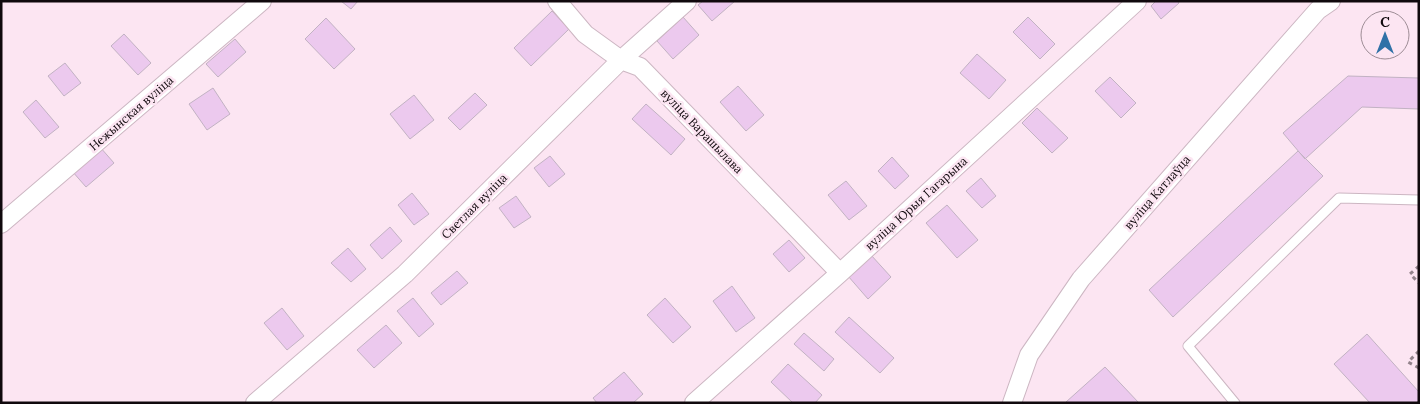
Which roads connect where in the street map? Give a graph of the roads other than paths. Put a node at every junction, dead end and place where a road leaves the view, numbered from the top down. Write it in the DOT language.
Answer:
graph roads {
  1 [pos="262,1"];
  2 [pos="557,1"];
  3 [pos="687,1"];
  4 [pos="1137,1"];
  5 [pos="1330,1"];
  6 [pos="621,60"];
  7 [pos="1419,200"];
  8 [pos="1,224"];
  9 [pos="840,273"];
  10 [pos="255,403"];
  11 [pos="694,403"];
  12 [pos="1012,403"];
  13 [pos="1235,403"];
  1 -- 8 [label="street, Нежынская вуліца"];
  2 -- 6 [label="street, вуліца Варашылава"];
  3 -- 6 [label="street, Светлая вуліца"];
  4 -- 9 [label="street, вуліца Юрыя Гагарына"];
  5 -- 12 [label="street, вуліца Катлаўца"];
  6 -- 9 [label="street, вуліца Варашылава"];
  6 -- 10 [label="street, Светлая вуліца"];
  7 -- 13 [label="lane"];
  9 -- 11 [label="street, вуліца Юрыя Гагарына"];
}
